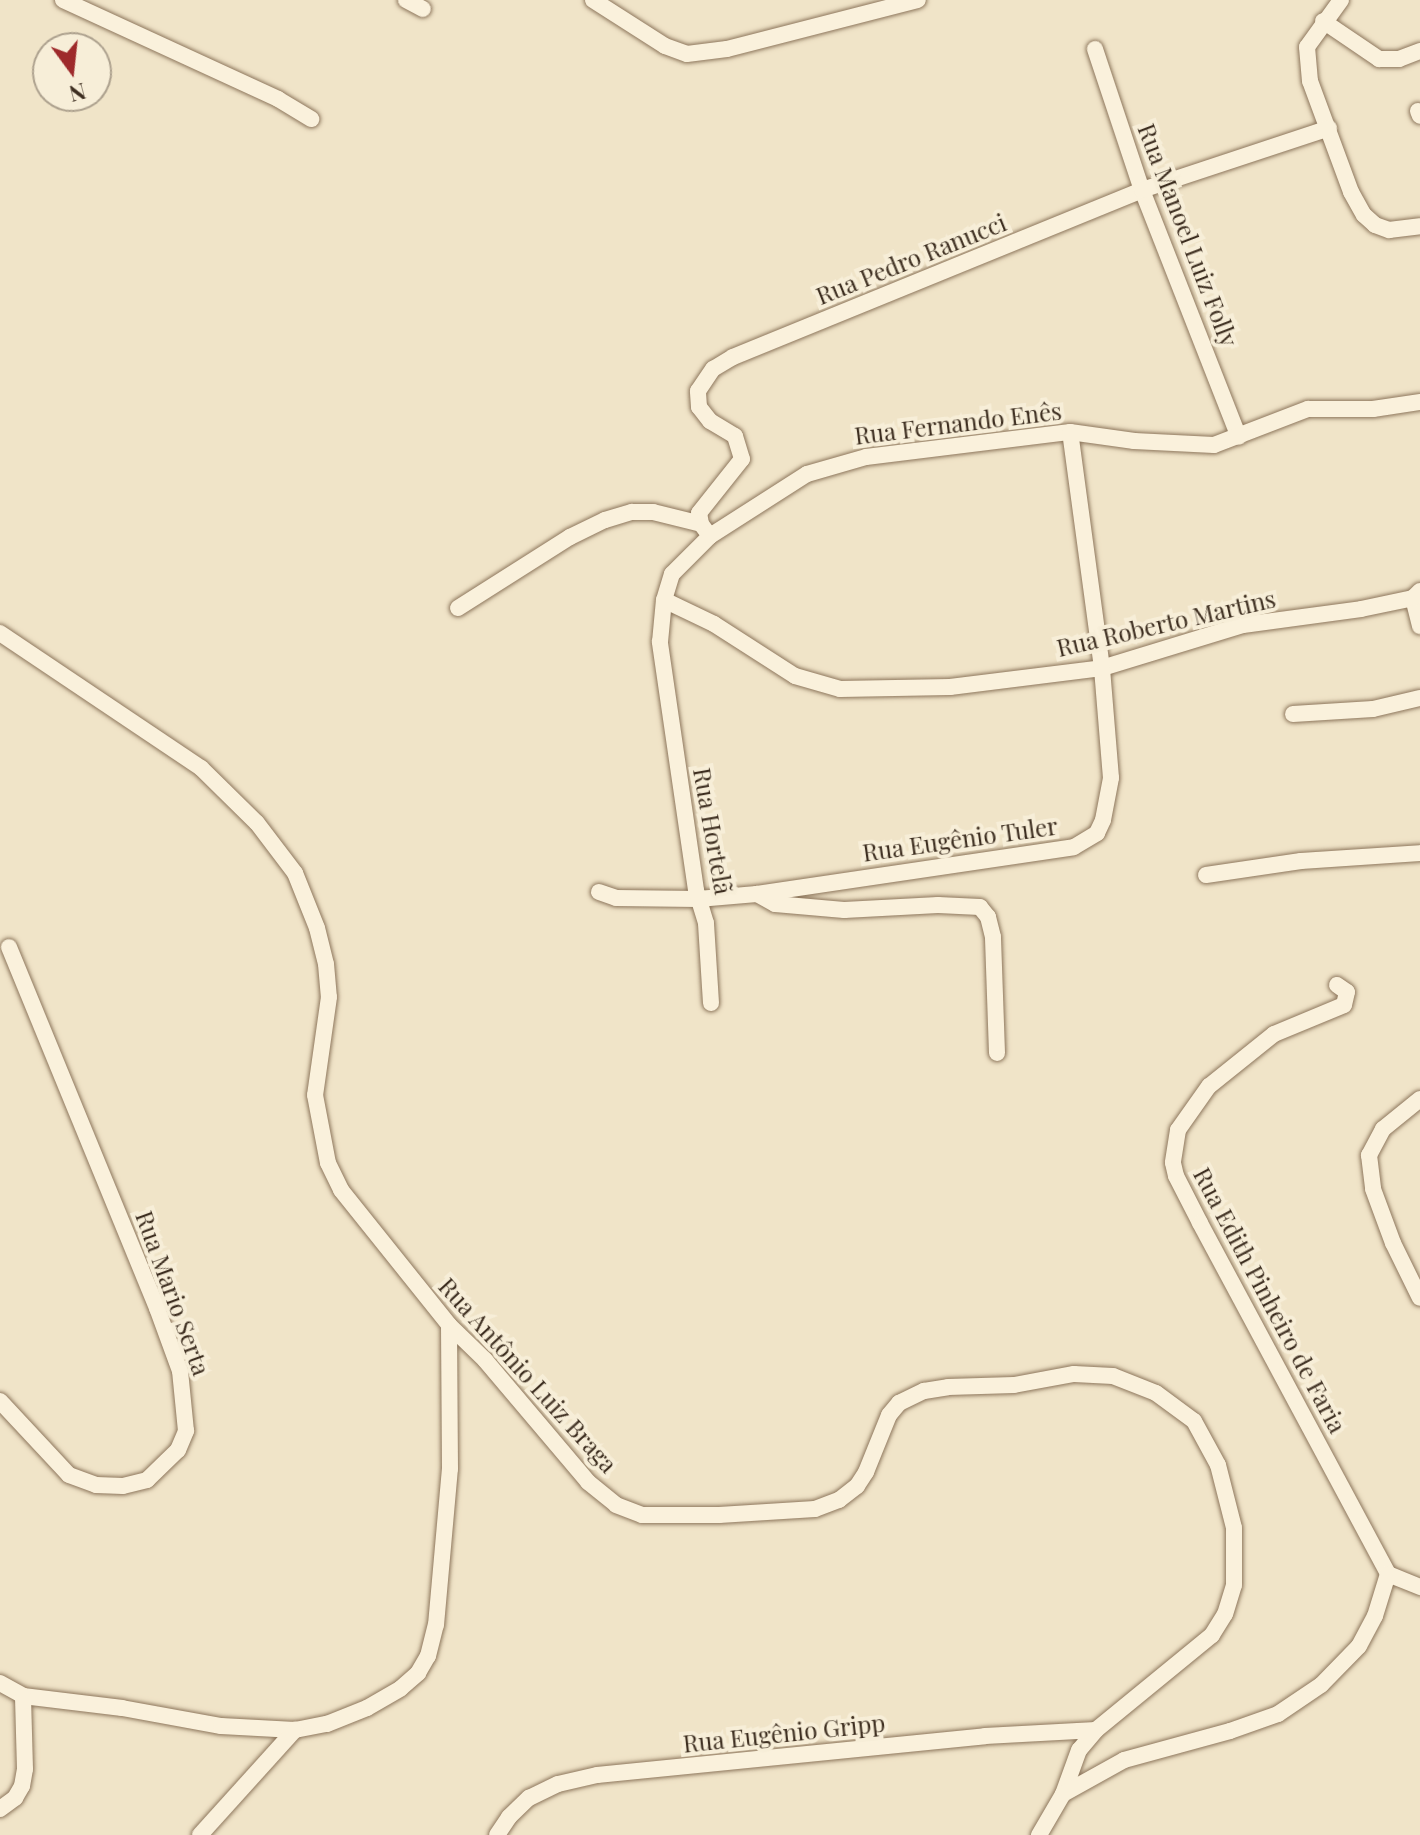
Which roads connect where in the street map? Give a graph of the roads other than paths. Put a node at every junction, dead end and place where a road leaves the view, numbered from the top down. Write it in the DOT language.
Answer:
graph roads {
  1 [pos="63,0"];
  2 [pos="406,0"];
  3 [pos="593,0"];
  4 [pos="918,0"];
  5 [pos="1341,0"];
  6 [pos="423,9"];
  7 [pos="1323,21"];
  8 [pos="1095,49"];
  9 [pos="1420,51"];
  10 [pos="311,119"];
  11 [pos="1329,128"];
  12 [pos="1142,190"];
  13 [pos="1420,226"];
  14 [pos="1420,402"];
  15 [pos="1070,432"];
  16 [pos="1239,437"];
  17 [pos="706,530"];
  18 [pos="1416,595"];
  19 [pos="664,600"];
  20 [pos="458,608"];
  21 [pos="1420,626"];
  22 [pos="0,633"];
  23 [pos="663,666"];
  24 [pos="1102,668"];
  25 [pos="1420,698"];
  26 [pos="1293,714"];
  27 [pos="1420,853"];
  28 [pos="1206,875"];
  29 [pos="599,892"];
  30 [pos="757,894"];
  31 [pos="698,899"];
  32 [pos="9,947"];
  33 [pos="1337,985"];
  34 [pos="711,1003"];
  35 [pos="997,1053"];
  36 [pos="1420,1099"];
  37 [pos="1420,1298"];
  38 [pos="449,1325"];
  39 [pos="0,1401"];
  40 [pos="1388,1574"];
  41 [pos="1420,1587"];
  42 [pos="0,1683"];
  43 [pos="23,1696"];
  44 [pos="295,1730"];
  45 [pos="1096,1730"];
  46 [pos="1063,1794"];
  47 [pos="0,1809"];
  48 [pos="200,1835"];
  49 [pos="497,1835"];
  50 [pos="1039,1835"];
  1 -- 10 [label="street"];
  2 -- 6 [label="street"];
  3 -- 4 [label="street"];
  5 -- 7 [label="street"];
  7 -- 9 [label="street"];
  7 -- 11 [label="street"];
  8 -- 12 [label="street, Rua Manoel Luiz Folly"];
  11 -- 12 [label="street, Rua Pedro Ranucci"];
  11 -- 13 [label="street"];
  12 -- 16 [label="street, Rua Manoel Luiz Folly"];
  12 -- 17 [label="street, Rua Pedro Ranucci"];
  14 -- 16 [label="street, Rua Fernando Enês"];
  15 -- 16 [label="street, Rua Fernando Enês"];
  15 -- 17 [label="street, Rua Fernando Enês"];
  15 -- 24 [label="street, Rua Eugênio Tuler"];
  17 -- 19 [label="street, Rua Fernando Enês"];
  17 -- 20 [label="street"];
  18 -- 21 [label="street"];
  18 -- 24 [label="street, Rua Roberto Martins"];
  19 -- 23 [label="street, Rua Fernando Enês"];
  19 -- 24 [label="street, Rua Roberto Martins"];
  22 -- 38 [label="street, Rua Antônio Luiz Braga"];
  23 -- 31 [label="street, Rua Hortelã"];
  24 -- 30 [label="street, Rua Eugênio Tuler"];
  25 -- 26 [label="street"];
  27 -- 28 [label="street"];
  29 -- 31 [label="street, Rua Eugênio Tuler"];
  30 -- 31 [label="street, Rua Eugênio Tuler"];
  30 -- 35 [label="street, Rua Eugênio Tuler"];
  31 -- 34 [label="street, Rua Hortelã"];
  32 -- 39 [label="street, Rua Mario Serta"];
  33 -- 40 [label="street, Rua Edith Pinheiro de Faria"];
  36 -- 37 [label="street"];
  38 -- 44 [label="street"];
  38 -- 45 [label="street, Rua Antônio Luiz Braga"];
  40 -- 41 [label="street"];
  40 -- 46 [label="street"];
  42 -- 43 [label="street"];
  43 -- 44 [label="street"];
  43 -- 47 [label="street"];
  44 -- 48 [label="street"];
  45 -- 46 [label="street, Rua Antônio Luiz Braga"];
  45 -- 49 [label="street, Rua Eugênio Gripp"];
  46 -- 50 [label="street, Rua Antônio Luiz Braga"];
}
